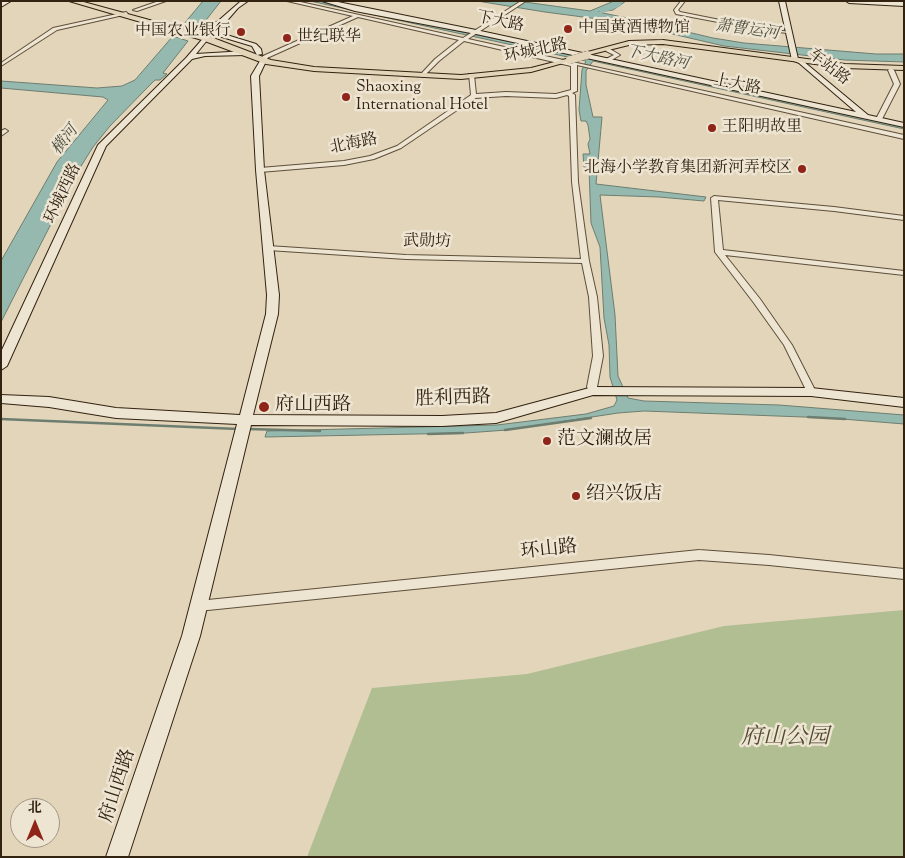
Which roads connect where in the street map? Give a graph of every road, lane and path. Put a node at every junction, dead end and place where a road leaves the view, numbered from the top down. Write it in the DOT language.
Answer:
graph roads {
  1 [pos="8,1"];
  2 [pos="72,1"];
  3 [pos="87,1"];
  4 [pos="164,1"];
  5 [pos="245,1"];
  6 [pos="289,1"];
  7 [pos="325,1"];
  8 [pos="683,1"];
  9 [pos="782,1"];
  10 [pos="849,1"];
  11 [pos="524,2"];
  12 [pos="904,4"];
  13 [pos="1,5"];
  14 [pos="120,5"];
  15 [pos="135,10"];
  16 [pos="122,14"];
  17 [pos="356,17"];
  18 [pos="219,24"];
  19 [pos="180,29"];
  20 [pos="789,32"];
  21 [pos="209,34"];
  22 [pos="473,34"];
  23 [pos="463,40"];
  24 [pos="560,50"];
  25 [pos="608,50"];
  26 [pos="246,53"];
  27 [pos="586,54"];
  28 [pos="190,56"];
  29 [pos="263,57"];
  30 [pos="565,60"];
  31 [pos="608,60"];
  32 [pos="797,60"];
  33 [pos="1,65"];
  34 [pos="904,69"];
  35 [pos="891,70"];
  36 [pos="424,75"];
  37 [pos="471,76"];
  38 [pos="569,94"];
  39 [pos="474,96"];
  40 [pos="868,117"];
  41 [pos="880,119"];
  42 [pos="904,125"];
  43 [pos="904,137"];
  44 [pos="260,170"];
  45 [pos="904,218"];
  46 [pos="268,248"];
  47 [pos="719,252"];
  48 [pos="585,261"];
  49 [pos="904,273"];
  50 [pos="1,366"];
  51 [pos="599,389"];
  52 [pos="810,390"];
  53 [pos="1,393"];
  54 [pos="904,398"];
  55 [pos="1,399"];
  56 [pos="904,403"];
  57 [pos="247,417"];
  58 [pos="904,574"];
  59 [pos="198,606"];
  60 [pos="117,857"];
  1 -- 13 [label="street"];
  2 -- 16 [label="main road"];
  3 -- 16 [label="main road"];
  4 -- 15 [label="street"];
  5 -- 18 [label="street, 环城西路"];
  6 -- 17 [label="street, 上大路"];
  7 -- 22 [label="street, 下大路"];
  8 -- 20 [label="street"];
  9 -- 20 [label="street, 车站路"];
  10 -- 12 [label="street"];
  11 -- 22 [label="street"];
  14 -- 15 [label="main road"];
  15 -- 16 [label="main road"];
  16 -- 19 [label="main road"];
  16 -- 33 [label="street"];
  17 -- 23 [label="street, 上大路"];
  17 -- 29 [label="street"];
  18 -- 19 [label="street"];
  18 -- 21 [label="street, 环城西路"];
  19 -- 21 [label="main road"];
  20 -- 32 [label="street, 车站路"];
  21 -- 26 [label="main road, 环城北路"];
  21 -- 28 [label="street, 环城西路"];
  21 -- 29 [label="main road, 环城北路"];
  22 -- 23 [label="street"];
  22 -- 24 [label="street, 下大路"];
  23 -- 30 [label="street, 上大路"];
  23 -- 36 [label="street"];
  24 -- 27 [label="street"];
  24 -- 31 [label="street, 下大路"];
  25 -- 27 [label="main road, 环城北路"];
  25 -- 31 [label="street"];
  25 -- 32 [label="main road, 环城北路"];
  26 -- 28 [label="street"];
  26 -- 29 [label="main road, 环城北路"];
  27 -- 30 [label="main road, 环城北路, bridge"];
  27 -- 32 [label="main road, 环城北路"];
  28 -- 50 [label="street, 环城西路"];
  29 -- 36 [label="main road, 环城北路"];
  29 -- 44 [label="street, 府山西路"];
  30 -- 37 [label="main road, 环城北路"];
  30 -- 38 [label="street"];
  30 -- 43 [label="street, 上大路"];
  31 -- 40 [label="street, 下大路"];
  32 -- 34 [label="main road, 环城北路"];
  32 -- 35 [label="main road, 环城北路"];
  32 -- 40 [label="street, 车站路"];
  34 -- 35 [label="main road, 环城北路"];
  35 -- 41 [label="street"];
  36 -- 37 [label="main road, 环城北路"];
  37 -- 39 [label="street"];
  38 -- 39 [label="street, 北海路"];
  38 -- 48 [label="street"];
  39 -- 44 [label="street, 北海路"];
  40 -- 41 [label="street, 下大路"];
  41 -- 42 [label="street, 下大路"];
  44 -- 46 [label="street, 府山西路"];
  45 -- 47 [label="street"];
  46 -- 48 [label="street, 武勋坊"];
  46 -- 57 [label="street, 府山西路"];
  47 -- 49 [label="street"];
  47 -- 52 [label="street"];
  48 -- 51 [label="street"];
  51 -- 52 [label="street, 胜利西路"];
  51 -- 57 [label="street, 胜利西路"];
  52 -- 54 [label="street, 胜利西路"];
  52 -- 56 [label="street, 胜利西路"];
  53 -- 57 [label="main road, 胜利西路"];
  55 -- 57 [label="street, 胜利西路"];
  57 -- 59 [label="street, 府山西路"];
  58 -- 59 [label="street, 环山路"];
  59 -- 60 [label="street, 府山西路"];
}
